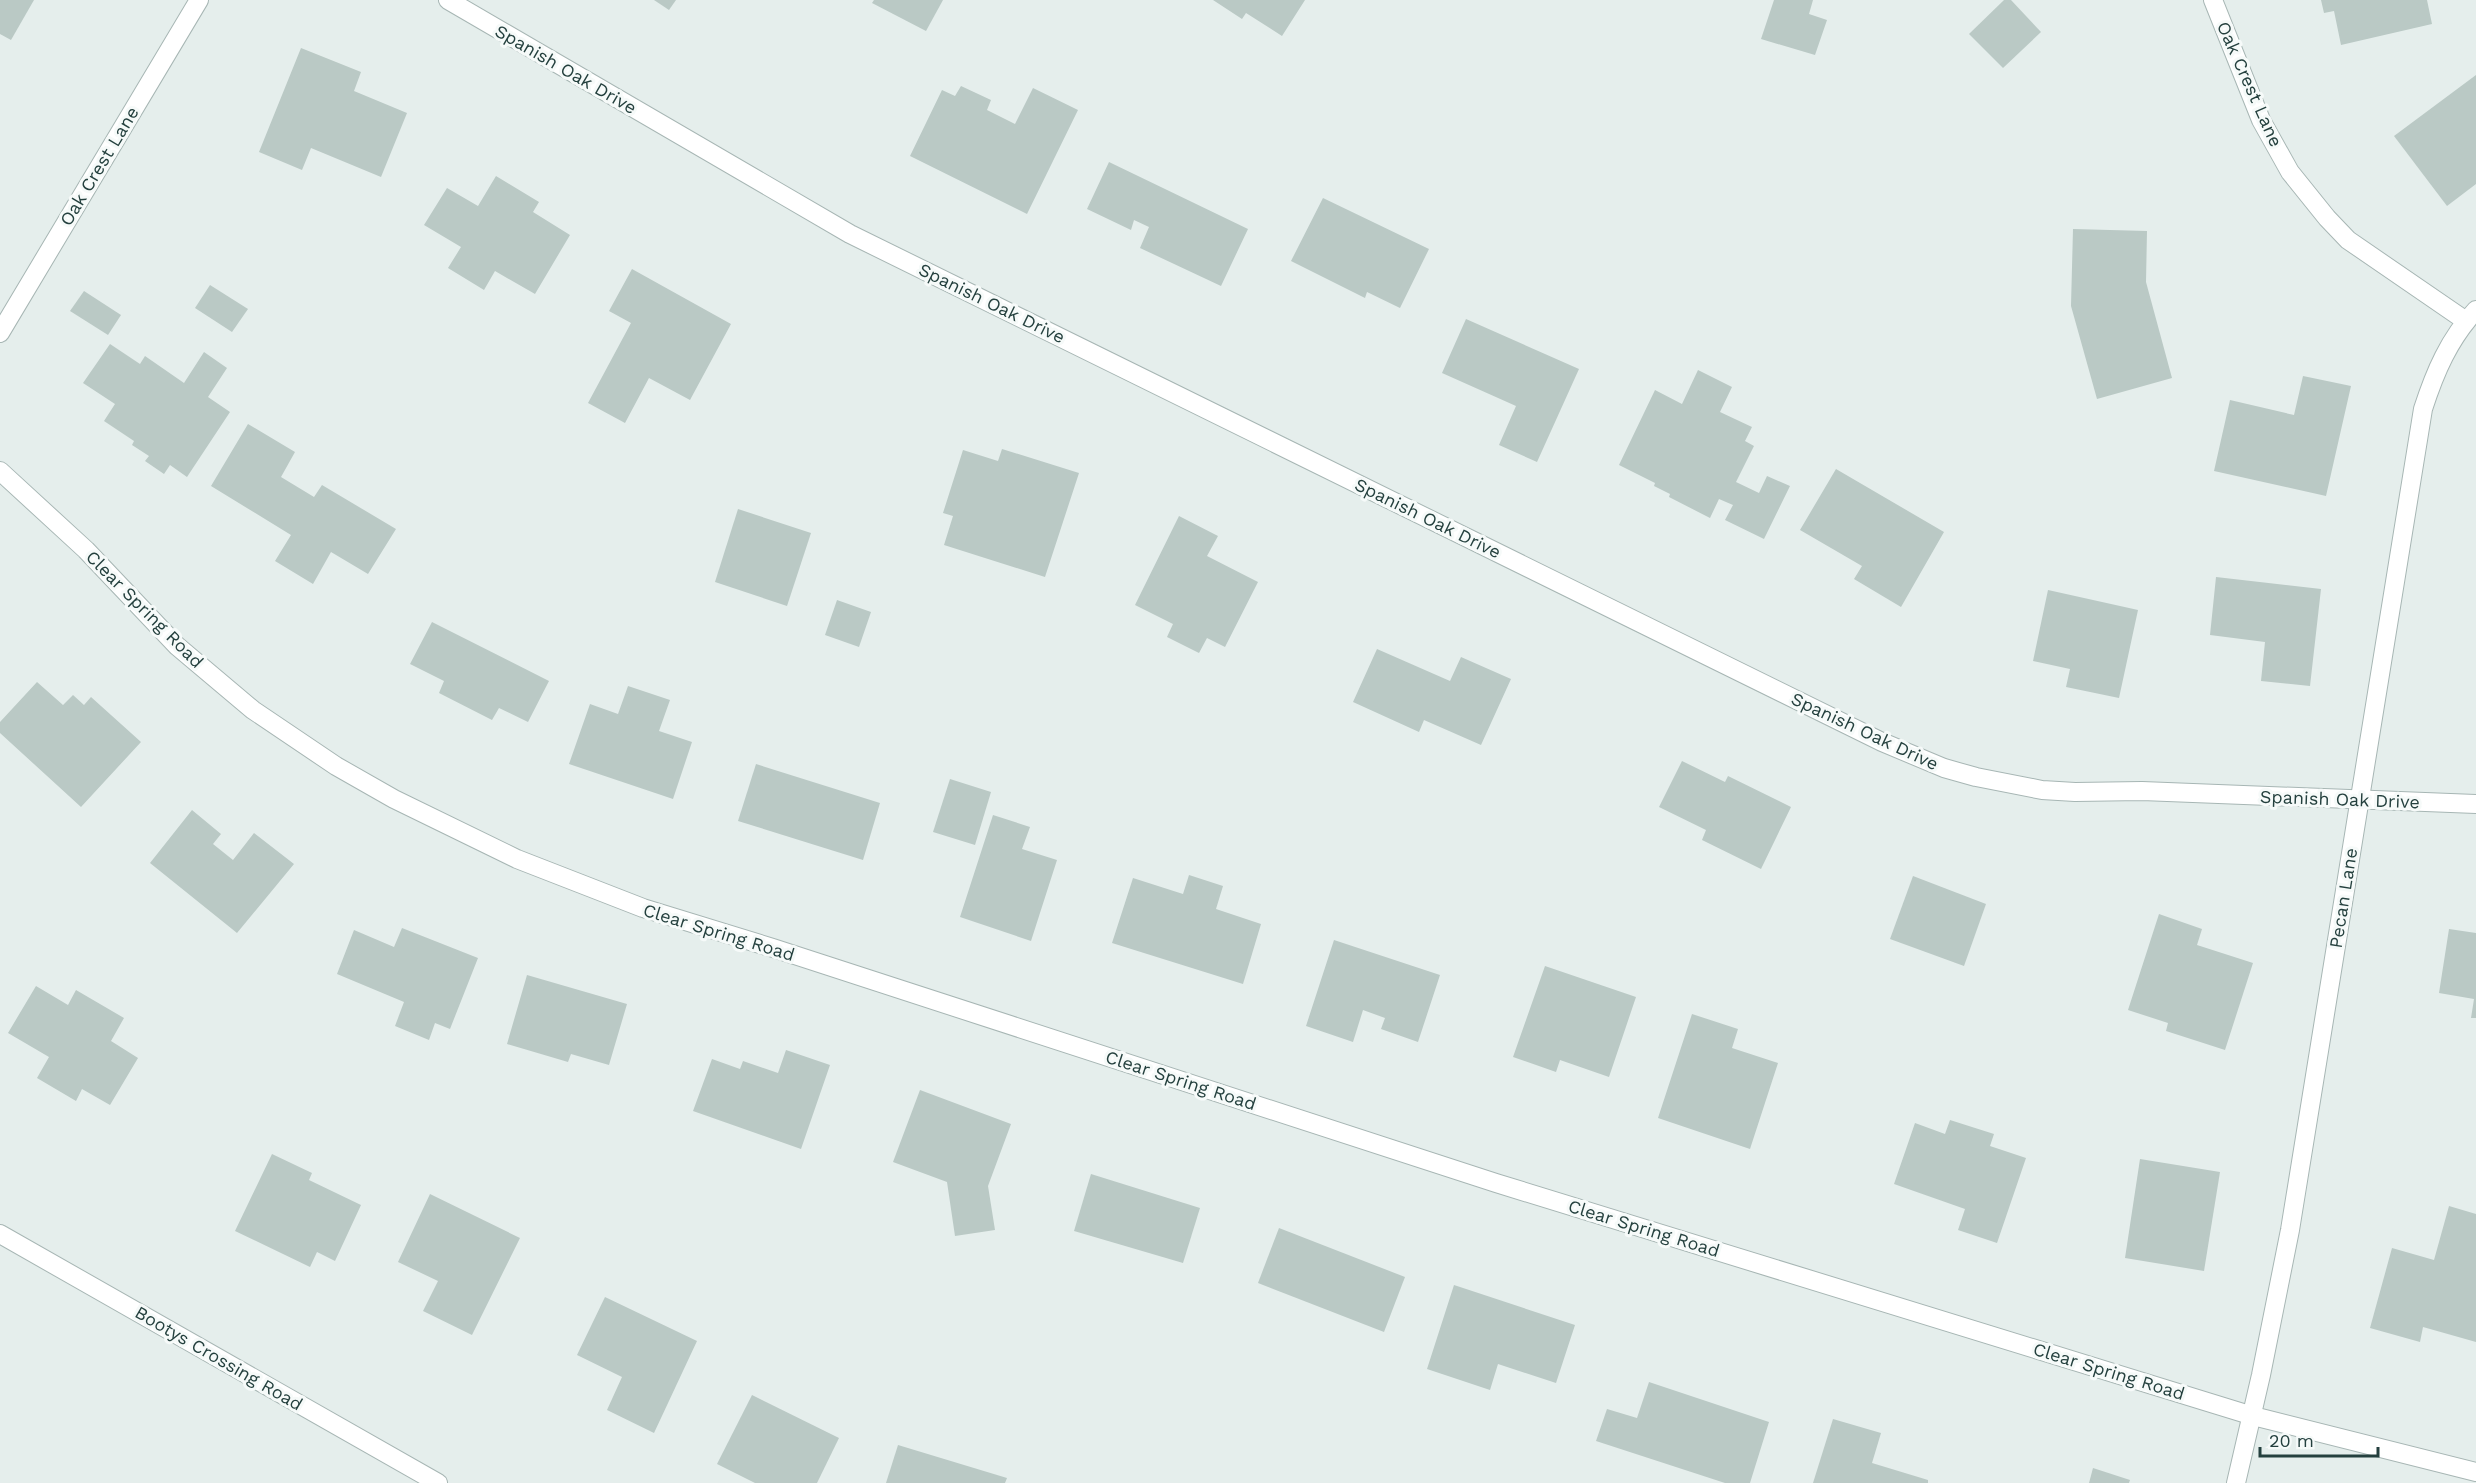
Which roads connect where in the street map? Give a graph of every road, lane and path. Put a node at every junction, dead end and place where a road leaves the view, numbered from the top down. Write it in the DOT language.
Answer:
graph roads {
  1 [pos="199,0"];
  2 [pos="448,0"];
  3 [pos="2213,0"];
  4 [pos="2471,315"];
  5 [pos="0,333"];
  6 [pos="0,471"];
  7 [pos="2359,800"];
  8 [pos="2476,804"];
  9 [pos="0,1234"];
  10 [pos="2253,1416"];
  11 [pos="2476,1472"];
  12 [pos="438,1483"];
  13 [pos="2236,1483"];
  1 -- 5 [label="street, Oak Crest Lane"];
  2 -- 7 [label="street, Spanish Oak Drive"];
  3 -- 4 [label="street, Oak Crest Lane"];
  4 -- 7 [label="street, Pecan Lane"];
  6 -- 10 [label="street, Clear Spring Road"];
  7 -- 8 [label="street, Spanish Oak Drive"];
  7 -- 10 [label="street, Pecan Lane"];
  9 -- 12 [label="street, Bootys Crossing Road"];
  10 -- 11 [label="street, Clear Spring Road"];
  10 -- 13 [label="street, Pecan Lane"];
}
